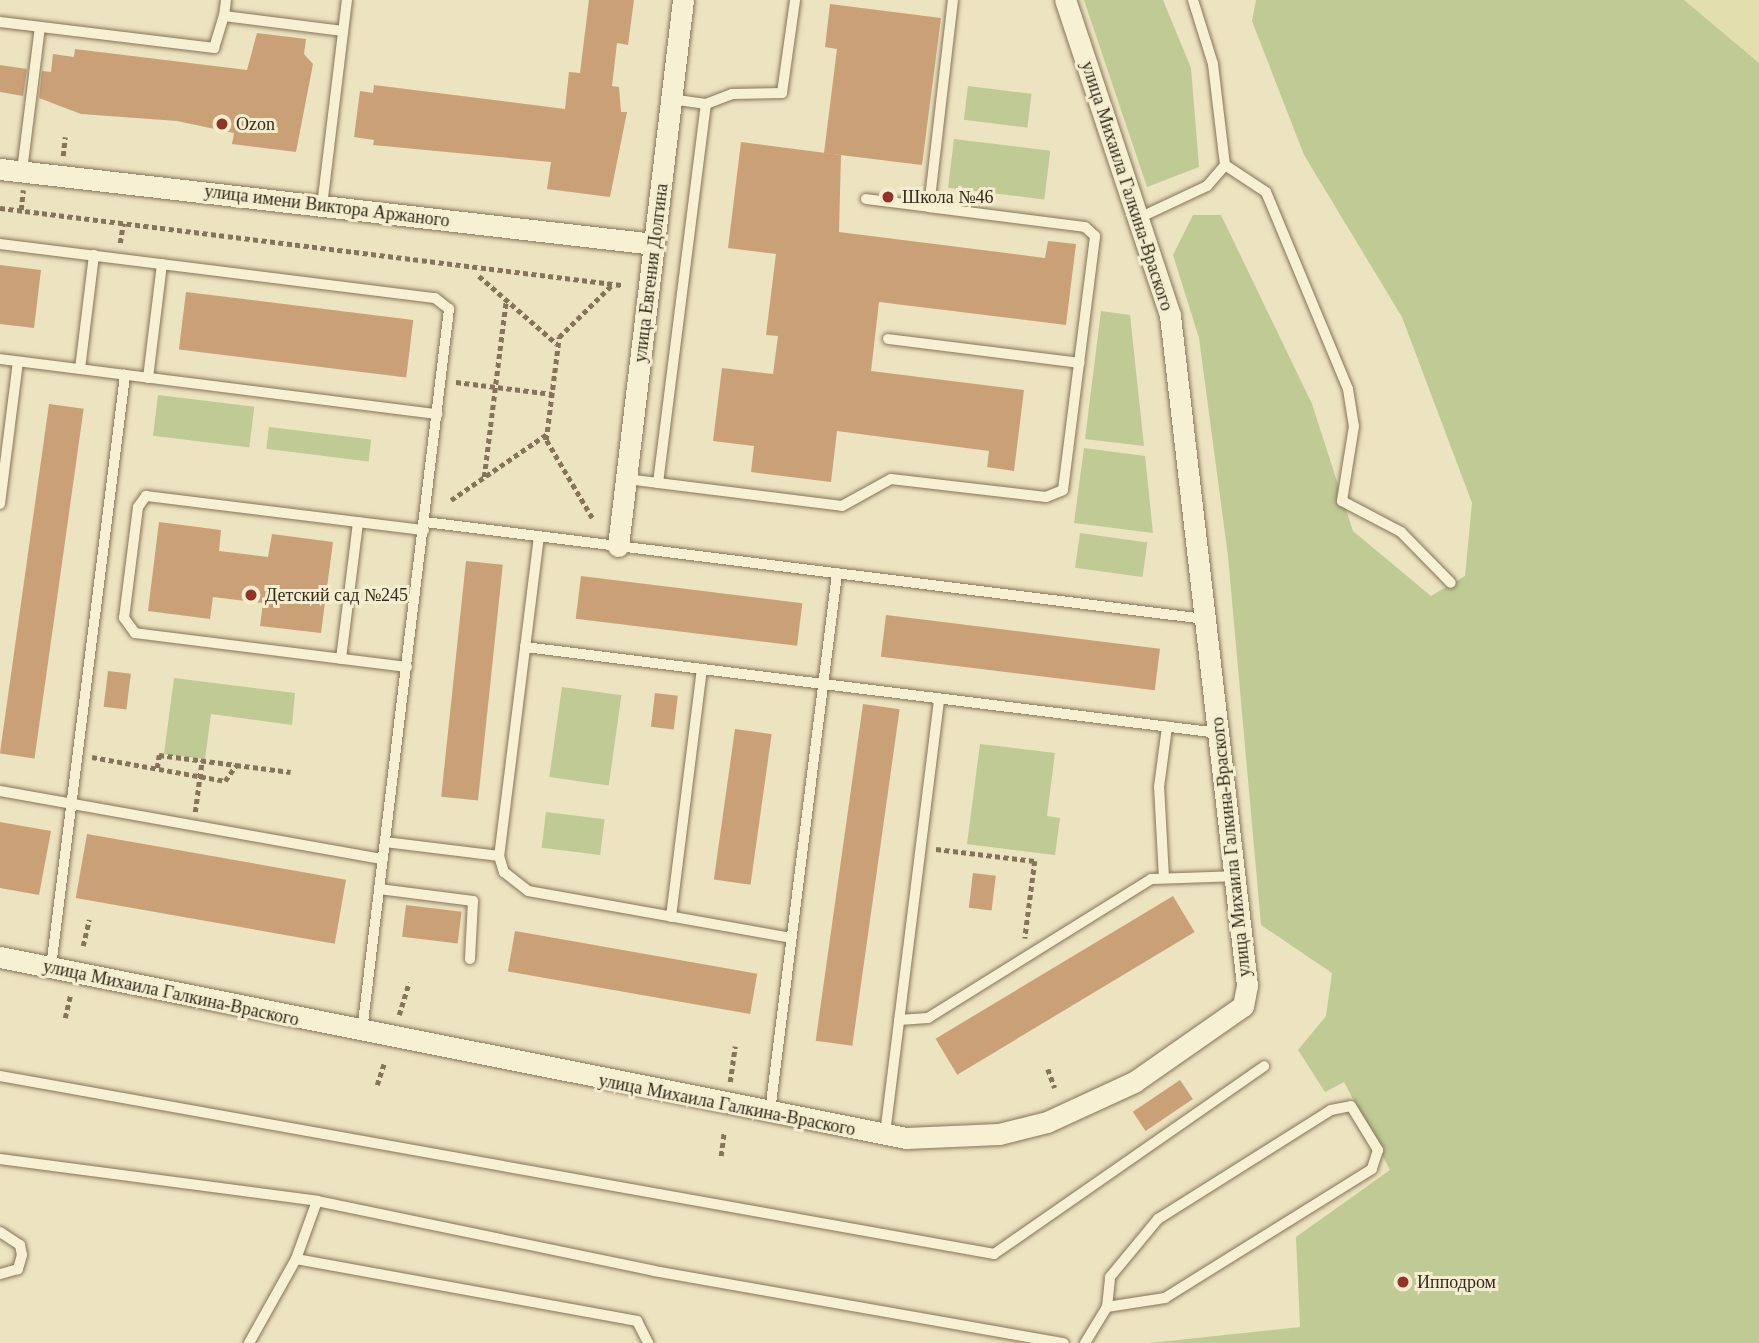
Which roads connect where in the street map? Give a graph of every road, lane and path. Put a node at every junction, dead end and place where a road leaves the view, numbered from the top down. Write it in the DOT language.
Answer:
graph roads {
  1 [pos="226,0"];
  2 [pos="347,0"];
  3 [pos="683,0"];
  4 [pos="795,0"];
  5 [pos="953,0"];
  6 [pos="1065,0"];
  7 [pos="1193,0"];
  8 [pos="224,16"];
  9 [pos="0,22"];
  10 [pos="40,27"];
  11 [pos="344,31"];
  12 [pos="671,99"];
  13 [pos="706,104"];
  14 [pos="65,137"];
  15 [pos="62,161"];
  16 [pos="1225,165"];
  17 [pos="0,169"];
  18 [pos="23,178"];
  19 [pos="866,199"];
  20 [pos="322,206"];
  21 [pos="929,207"];
  22 [pos="0,208"];
  23 [pos="21,210"];
  24 [pos="1141,217"];
  25 [pos="0,244"];
  26 [pos="654,244"];
  27 [pos="94,255"];
  28 [pos="162,264"];
  29 [pos="479,276"];
  30 [pos="613,284"];
  31 [pos="621,285"];
  32 [pos="506,300"];
  33 [pos="888,339"];
  34 [pos="558,345"];
  35 [pos="0,359"];
  36 [pos="18,362"];
  37 [pos="1080,363"];
  38 [pos="80,369"];
  39 [pos="125,375"];
  40 [pos="148,378"];
  41 [pos="456,382"];
  42 [pos="496,387"];
  43 [pos="552,394"];
  44 [pos="438,414"];
  45 [pos="547,434"];
  46 [pos="484,477"];
  47 [pos="626,479"];
  48 [pos="658,483"];
  49 [pos="451,500"];
  50 [pos="0,504"];
  51 [pos="592,517"];
  52 [pos="358,522"];
  53 [pos="424,526"];
  54 [pos="539,536"];
  55 [pos="618,546"];
  56 [pos="837,573"];
  57 [pos="1451,583"];
  58 [pos="1205,619"];
  59 [pos="525,647"];
  60 [pos="341,659"];
  61 [pos="407,667"];
  62 [pos="702,669"];
  63 [pos="823,684"];
  64 [pos="939,699"];
  65 [pos="1167,727"];
  66 [pos="1219,733"];
  67 [pos="78,754"];
  68 [pos="202,760"];
  69 [pos="236,765"];
  70 [pos="157,768"];
  71 [pos="291,772"];
  72 [pos="200,776"];
  73 [pos="0,791"];
  74 [pos="71,803"];
  75 [pos="194,825"];
  76 [pos="385,842"];
  77 [pos="921,847"];
  78 [pos="499,856"];
  79 [pos="383,859"];
  80 [pos="1235,876"];
  81 [pos="1164,878"];
  82 [pos="379,889"];
  83 [pos="671,917"];
  84 [pos="89,920"];
  85 [pos="791,938"];
  86 [pos="83,946"];
  87 [pos="0,957"];
  88 [pos="470,959"];
  89 [pos="1022,960"];
  90 [pos="51,967"];
  91 [pos="409,982"];
  92 [pos="70,996"];
  93 [pos="399,1016"];
  94 [pos="65,1018"];
  95 [pos="899,1020"];
  96 [pos="361,1034"];
  97 [pos="735,1046"];
  98 [pos="384,1064"];
  99 [pos="1264,1066"];
  100 [pos="1048,1069"];
  101 [pos="0,1076"];
  102 [pos="730,1082"];
  103 [pos="377,1085"];
  104 [pos="1055,1088"];
  105 [pos="769,1115"];
  106 [pos="724,1132"];
  107 [pos="885,1135"];
  108 [pos="721,1156"];
  109 [pos="0,1159"];
  110 [pos="317,1201"];
  111 [pos="0,1231"];
  112 [pos="296,1259"];
  113 [pos="0,1274"];
  114 [pos="1107,1307"];
  115 [pos="249,1343"];
  116 [pos="648,1343"];
  117 [pos="1064,1343"];
  118 [pos="1085,1343"];
  1 -- 8 [label="lane"];
  2 -- 11 [label="lane"];
  3 -- 12 [label="street, улица Евгения Долгина"];
  4 -- 13 [label="lane"];
  5 -- 21 [label="lane"];
  6 -- 24 [label="street, улица Михаила Галкина-Враского"];
  7 -- 16 [label="lane"];
  8 -- 10 [label="lane"];
  8 -- 11 [label="lane"];
  9 -- 10 [label="lane"];
  10 -- 18 [label="lane"];
  11 -- 20 [label="lane"];
  12 -- 13 [label="lane"];
  12 -- 26 [label="street, улица Евгения Долгина"];
  13 -- 48 [label="lane"];
  14 -- 15 [label="path"];
  16 -- 24 [label="lane"];
  16 -- 57 [label="lane"];
  17 -- 18 [label="street, улица имени Виктора Аржаного"];
  18 -- 20 [label="street, улица имени Виктора Аржаного"];
  18 -- 23 [label="path"];
  19 -- 21 [label="lane"];
  20 -- 26 [label="street, улица имени Виктора Аржаного"];
  21 -- 37 [label="lane"];
  22 -- 23 [label="path"];
  23 -- 30 [label="path"];
  24 -- 58 [label="street, улица Михаила Галкина-Враского"];
  25 -- 27 [label="lane"];
  26 -- 47 [label="street, улица Евгения Долгина"];
  27 -- 28 [label="lane"];
  27 -- 38 [label="lane"];
  28 -- 40 [label="lane"];
  28 -- 44 [label="lane"];
  29 -- 32 [label="path"];
  30 -- 31 [label="path"];
  30 -- 34 [label="path"];
  32 -- 34 [label="path"];
  32 -- 42 [label="path"];
  33 -- 37 [label="lane"];
  34 -- 43 [label="path"];
  35 -- 36 [label="lane"];
  36 -- 38 [label="lane"];
  36 -- 50 [label="lane"];
  37 -- 48 [label="lane"];
  38 -- 39 [label="lane"];
  39 -- 40 [label="lane"];
  39 -- 67 [label="lane"];
  40 -- 44 [label="lane"];
  41 -- 42 [label="path"];
  42 -- 43 [label="path"];
  42 -- 46 [label="path"];
  43 -- 45 [label="path"];
  44 -- 53 [label="lane"];
  45 -- 46 [label="path"];
  45 -- 51 [label="path"];
  46 -- 49 [label="path"];
  47 -- 48 [label="lane"];
  47 -- 55 [label="street, улица Евгения Долгина"];
  52 -- 53 [label="lane"];
  52 -- 60 [label="lane"];
  52 -- 60 [label="lane"];
  53 -- 54 [label="lane"];
  53 -- 61 [label="lane"];
  54 -- 55 [label="lane"];
  54 -- 59 [label="lane"];
  55 -- 56 [label="lane"];
  56 -- 58 [label="lane"];
  56 -- 63 [label="lane"];
  58 -- 66 [label="street, улица Михаила Галкина-Враского"];
  59 -- 62 [label="lane"];
  59 -- 78 [label="lane"];
  60 -- 61 [label="lane"];
  61 -- 76 [label="lane"];
  62 -- 63 [label="lane"];
  62 -- 83 [label="lane"];
  63 -- 64 [label="lane"];
  63 -- 85 [label="lane"];
  64 -- 65 [label="lane"];
  64 -- 77 [label="lane"];
  65 -- 66 [label="lane"];
  65 -- 81 [label="lane"];
  66 -- 80 [label="street, улица Михаила Галкина-Враского"];
  67 -- 70 [label="path"];
  67 -- 74 [label="lane"];
  68 -- 69 [label="path"];
  68 -- 70 [label="path"];
  68 -- 72 [label="path"];
  69 -- 71 [label="path"];
  69 -- 72 [label="path"];
  70 -- 72 [label="path"];
  72 -- 75 [label="path"];
  73 -- 74 [label="lane"];
  74 -- 75 [label="lane"];
  74 -- 90 [label="lane"];
  75 -- 79 [label="lane"];
  76 -- 78 [label="lane"];
  76 -- 79 [label="lane"];
  77 -- 89 [label="path"];
  77 -- 95 [label="lane"];
  78 -- 83 [label="lane"];
  79 -- 82 [label="lane"];
  80 -- 81 [label="lane"];
  80 -- 107 [label="street, улица Михаила Галкина-Враского"];
  81 -- 89 [label="lane"];
  82 -- 88 [label="lane"];
  82 -- 96 [label="lane"];
  83 -- 85 [label="lane"];
  84 -- 86 [label="path"];
  85 -- 105 [label="lane"];
  87 -- 90 [label="street, улица Михаила Галкина-Враского"];
  89 -- 95 [label="lane"];
  90 -- 96 [label="street, улица Михаила Галкина-Враского"];
  91 -- 93 [label="path"];
  92 -- 94 [label="path"];
  95 -- 107 [label="lane"];
  96 -- 105 [label="street, улица Михаила Галкина-Враского"];
  97 -- 102 [label="path"];
  98 -- 103 [label="path"];
  99 -- 101 [label="lane"];
  100 -- 104 [label="path"];
  105 -- 107 [label="street, улица Михаила Галкина-Враского"];
  106 -- 108 [label="path"];
  109 -- 110 [label="lane"];
  110 -- 112 [label="lane"];
  110 -- 117 [label="lane"];
  111 -- 113 [label="lane"];
  112 -- 115 [label="lane"];
  112 -- 116 [label="lane"];
  114 -- 114 [label="lane"];
  114 -- 118 [label="lane"];
}
